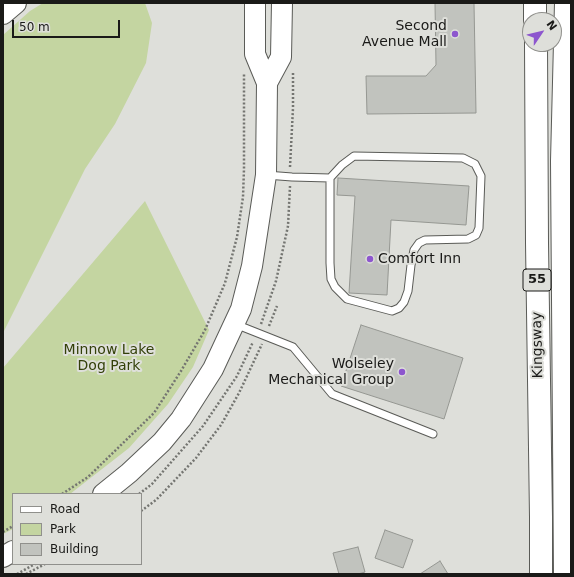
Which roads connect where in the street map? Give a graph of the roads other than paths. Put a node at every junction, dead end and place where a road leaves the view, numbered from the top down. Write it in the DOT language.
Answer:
graph roads {
  1 [pos="16,3"];
  2 [pos="255,3"];
  3 [pos="282,3"];
  4 [pos="566,3"];
  5 [pos="3,14"];
  6 [pos="536,52"];
  7 [pos="267,83"];
  8 [pos="266,175"];
  9 [pos="330,178"];
  10 [pos="567,240"];
  11 [pos="235,324"];
  12 [pos="434,434"];
  13 [pos="104,493"];
  14 [pos="12,552"];
  15 [pos="3,557"];
  16 [pos="541,574"];
  17 [pos="565,574"];
  1 -- 5 [label="main road"];
  2 -- 7 [label="main road"];
  3 -- 7 [label="main road"];
  4 -- 10 [label="main road, Kingsway / 55"];
  6 -- 16 [label="main road, Kingsway / 55"];
  7 -- 8 [label="main road"];
  8 -- 9 [label="lane"];
  8 -- 11 [label="main road"];
  9 -- 9 [label="lane"];
  10 -- 17 [label="main road, Kingsway / 55"];
  11 -- 12 [label="lane"];
  11 -- 13 [label="main road"];
  14 -- 15 [label="main road"];
}
